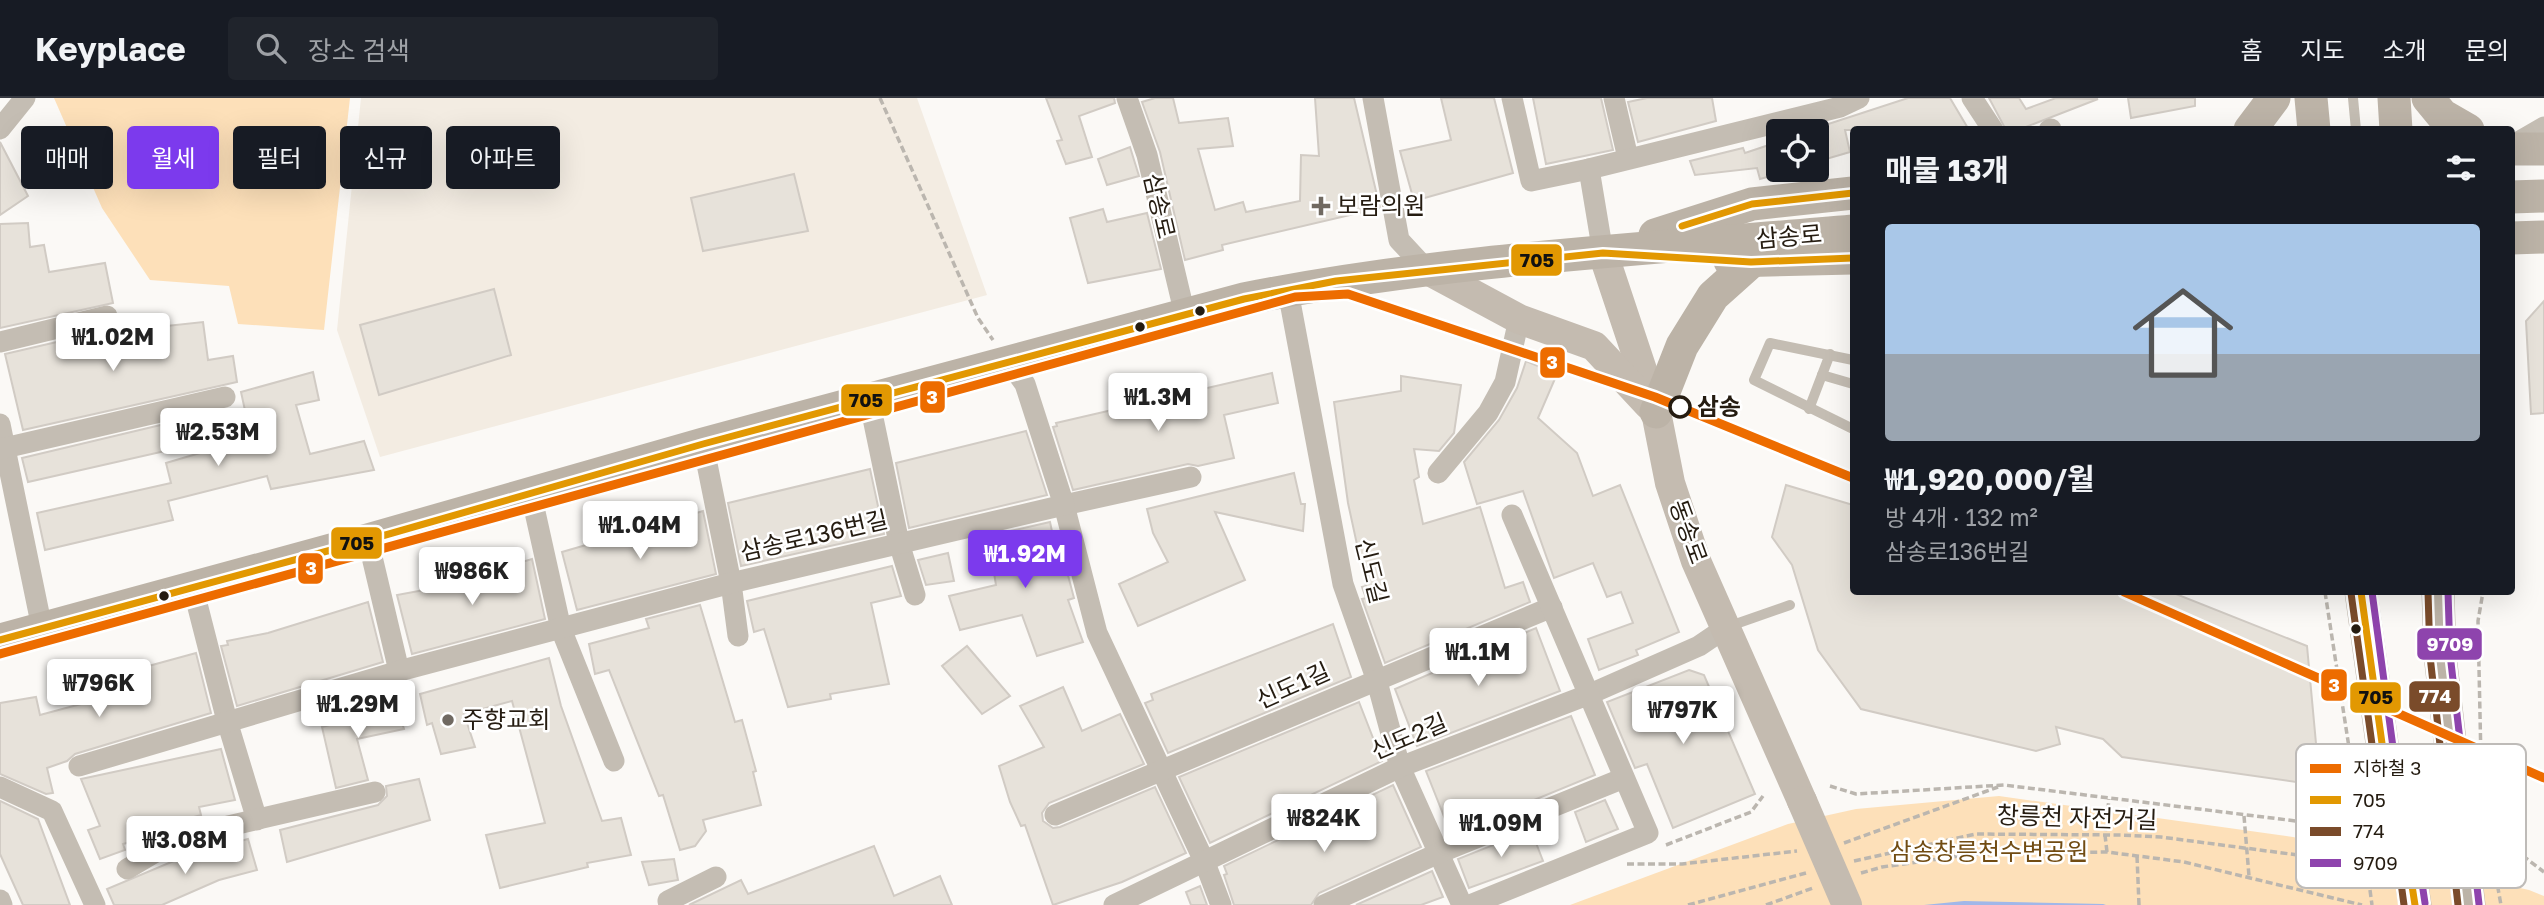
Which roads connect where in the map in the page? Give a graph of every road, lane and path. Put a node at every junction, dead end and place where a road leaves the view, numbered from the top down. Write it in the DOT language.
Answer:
graph roads {
  1 [pos="25,98"];
  2 [pos="880,98"];
  3 [pos="1128,98"];
  4 [pos="1373,98"];
  5 [pos="1512,98"];
  6 [pos="1614,98"];
  7 [pos="1972,98"];
  8 [pos="2274,98"];
  9 [pos="2311,98"];
  10 [pos="2353,98"];
  11 [pos="2394,98"];
  12 [pos="2428,98"];
  13 [pos="1844,101"];
  14 [pos="1990,126"];
  15 [pos="2253,126"];
  16 [pos="2314,126"];
  17 [pos="2356,126"];
  18 [pos="2396,126"];
  19 [pos="2461,126"];
  20 [pos="2544,127"];
  21 [pos="0,129"];
  22 [pos="2515,145"];
  23 [pos="2515,147"];
  24 [pos="2544,149"];
  25 [pos="1628,158"];
  26 [pos="1589,169"];
  27 [pos="1850,192"];
  28 [pos="2544,196"];
  29 [pos="2515,197"];
  30 [pos="1850,231"];
  31 [pos="1603,253"];
  32 [pos="1850,258"];
  33 [pos="1751,262"];
  34 [pos="1426,269"];
  35 [pos="1288,290"];
  36 [pos="1185,315"];
  37 [pos="107,316"];
  38 [pos="1519,319"];
  39 [pos="0,342"];
  40 [pos="1830,354"];
  41 [pos="1850,359"];
  42 [pos="1009,362"];
  43 [pos="1822,375"];
  44 [pos="1850,382"];
  45 [pos="225,397"];
  46 [pos="869,399"];
  47 [pos="1809,408"];
  48 [pos="1656,412"];
  49 [pos="0,424"];
  50 [pos="1850,428"];
  51 [pos="703,443"];
  52 [pos="2,448"];
  53 [pos="1438,473"];
  54 [pos="1191,477"];
  55 [pos="531,494"];
  56 [pos="1064,505"];
  57 [pos="1512,515"];
  58 [pos="368,540"];
  59 [pos="899,543"];
  60 [pos="731,583"];
  61 [pos="193,588"];
  62 [pos="915,595"];
  63 [pos="2325,595"];
  64 [pos="2361,595"];
  65 [pos="2438,595"];
  66 [pos="2482,595"];
  67 [pos="1790,605"];
  68 [pos="1552,607"];
  69 [pos="1727,627"];
  70 [pos="43,628"];
  71 [pos="561,628"];
  72 [pos="738,636"];
  73 [pos="0,640"];
  74 [pos="398,671"];
  75 [pos="1376,678"];
  76 [pos="1590,694"];
  77 [pos="227,721"];
  78 [pos="2348,744"];
  79 [pos="2382,744"];
  80 [pos="2450,744"];
  81 [pos="2481,744"];
  82 [pos="614,761"];
  83 [pos="79,766"];
  84 [pos="1400,767"];
  85 [pos="1161,773"];
  86 [pos="1624,778"];
  87 [pos="2004,785"];
  88 [pos="1830,786"];
  89 [pos="0,787"];
  90 [pos="375,792"];
  91 [pos="2109,799"];
  92 [pos="1055,815"];
  93 [pos="2244,816"];
  94 [pos="257,820"];
  95 [pos="2296,822"];
  96 [pos="2105,835"];
  97 [pos="1840,844"];
  98 [pos="2246,850"];
  99 [pos="1806,851"];
  100 [pos="2107,852"];
  101 [pos="1439,853"];
  102 [pos="2296,855"];
  103 [pos="2137,856"];
  104 [pos="2526,858"];
  105 [pos="1205,863"];
  106 [pos="1844,863"];
  107 [pos="1615,864"];
  108 [pos="127,869"];
  109 [pos="1812,872"];
  110 [pos="2544,872"];
  111 [pos="2249,876"];
  112 [pos="716,877"];
  113 [pos="1817,887"];
  114 [pos="2406,888"];
  115 [pos="1848,891"];
  116 [pos="0,900"];
  117 [pos="2,905"];
  118 [pos="95,905"];
  119 [pos="669,905"];
  120 [pos="1114,905"];
  121 [pos="1221,905"];
  122 [pos="1324,905"];
  123 [pos="1462,905"];
  124 [pos="1470,905"];
  125 [pos="1688,905"];
  126 [pos="1766,905"];
  127 [pos="2139,905"];
  128 [pos="2362,905"];
  129 [pos="2415,905"];
  1 -- 21 [label="street"];
  2 -- 42 [label="path"];
  3 -- 36 [label="street, 삼송로"];
  4 -- 34 [label="street"];
  5 -- 26 [label="street"];
  6 -- 25 [label="street"];
  7 -- 14 [label="street"];
  8 -- 15 [label="main road"];
  9 -- 16 [label="main road"];
  10 -- 17 [label="lane"];
  11 -- 18 [label="main road"];
  12 -- 19 [label="main road"];
  13 -- 25 [label="street"];
  20 -- 22 [label="street"];
  23 -- 24 [label="main road"];
  25 -- 26 [label="street"];
  26 -- 31 [label="street"];
  27 -- 31 [label="main road"];
  28 -- 29 [label="main road"];
  30 -- 31 [label="main road, 삼송로"];
  31 -- 33 [label="main road"];
  31 -- 34 [label="main road, 삼송로"];
  31 -- 48 [label="main road, 동송로"];
  32 -- 33 [label="main road"];
  33 -- 48 [label="main road"];
  34 -- 35 [label="main road, 삼송로"];
  34 -- 38 [label="main road"];
  35 -- 36 [label="main road, 삼송로"];
  35 -- 75 [label="street, 신도길"];
  36 -- 42 [label="main road, 삼송로"];
  37 -- 39 [label="street"];
  38 -- 48 [label="main road"];
  38 -- 53 [label="street"];
  40 -- 41 [label="lane"];
  40 -- 43 [label="lane"];
  40 -- 47 [label="lane"];
  42 -- 46 [label="main road, 삼송로"];
  42 -- 56 [label="street"];
  43 -- 44 [label="lane"];
  43 -- 47 [label="lane"];
  45 -- 52 [label="street"];
  46 -- 51 [label="main road, 삼송로"];
  46 -- 59 [label="street"];
  47 -- 50 [label="lane"];
  48 -- 69 [label="main road, 동송로"];
  49 -- 52 [label="street"];
  51 -- 55 [label="main road, 삼송로"];
  51 -- 60 [label="street"];
  52 -- 70 [label="street"];
  54 -- 56 [label="street, 삼송로136번길"];
  55 -- 58 [label="main road, 삼송로"];
  55 -- 71 [label="street"];
  56 -- 59 [label="street, 삼송로136번길"];
  56 -- 85 [label="street"];
  57 -- 68 [label="street"];
  58 -- 61 [label="main road, 삼송로"];
  58 -- 74 [label="street"];
  59 -- 60 [label="street, 삼송로136번길"];
  59 -- 62 [label="street"];
  60 -- 71 [label="street, 삼송로136번길"];
  60 -- 72 [label="street"];
  61 -- 70 [label="main road, 삼송로"];
  61 -- 77 [label="street"];
  63 -- 78 [label="path"];
  64 -- 79 [label="main road"];
  65 -- 80 [label="main road"];
  66 -- 81 [label="path"];
  67 -- 69 [label="lane"];
  68 -- 75 [label="street, 신도1길"];
  68 -- 76 [label="street"];
  69 -- 76 [label="street, 신도2길"];
  69 -- 115 [label="main road, 동송로, bridge"];
  70 -- 73 [label="main road, 삼송로"];
  71 -- 74 [label="street, 삼송로136번길"];
  71 -- 82 [label="street"];
  74 -- 77 [label="street, 삼송로136번길"];
  75 -- 84 [label="street, 신도길"];
  75 -- 85 [label="street, 신도1길"];
  76 -- 84 [label="street, 신도2길"];
  76 -- 86 [label="street"];
  77 -- 83 [label="street, 삼송로136번길"];
  77 -- 94 [label="street"];
  84 -- 101 [label="street, 신도길"];
  84 -- 105 [label="street, 신도2길"];
  85 -- 92 [label="street, 신도1길"];
  85 -- 105 [label="street"];
  86 -- 101 [label="street"];
  86 -- 124 [label="street"];
  87 -- 88 [label="path"];
  87 -- 91 [label="path"];
  87 -- 97 [label="path"];
  89 -- 118 [label="street"];
  90 -- 94 [label="street"];
  91 -- 93 [label="path"];
  91 -- 96 [label="path"];
  93 -- 95 [label="path"];
  93 -- 98 [label="path"];
  94 -- 108 [label="street"];
  96 -- 98 [label="path, 창릉천 자전거길"];
  96 -- 100 [label="path"];
  96 -- 106 [label="path, 창릉천 자전거길"];
  98 -- 102 [label="path, 창릉천 자전거길"];
  98 -- 111 [label="path"];
  99 -- 107 [label="path"];
  100 -- 103 [label="path"];
  100 -- 115 [label="path"];
  101 -- 122 [label="street"];
  101 -- 123 [label="street, 신도길"];
  103 -- 111 [label="path"];
  103 -- 127 [label="path"];
  104 -- 110 [label="path"];
  105 -- 120 [label="street, 신도2길"];
  105 -- 121 [label="street"];
  109 -- 125 [label="path"];
  111 -- 128 [label="path"];
  112 -- 119 [label="street"];
  113 -- 126 [label="path"];
  114 -- 129 [label="main road, bridge"];
  116 -- 117 [label="street"];
}
